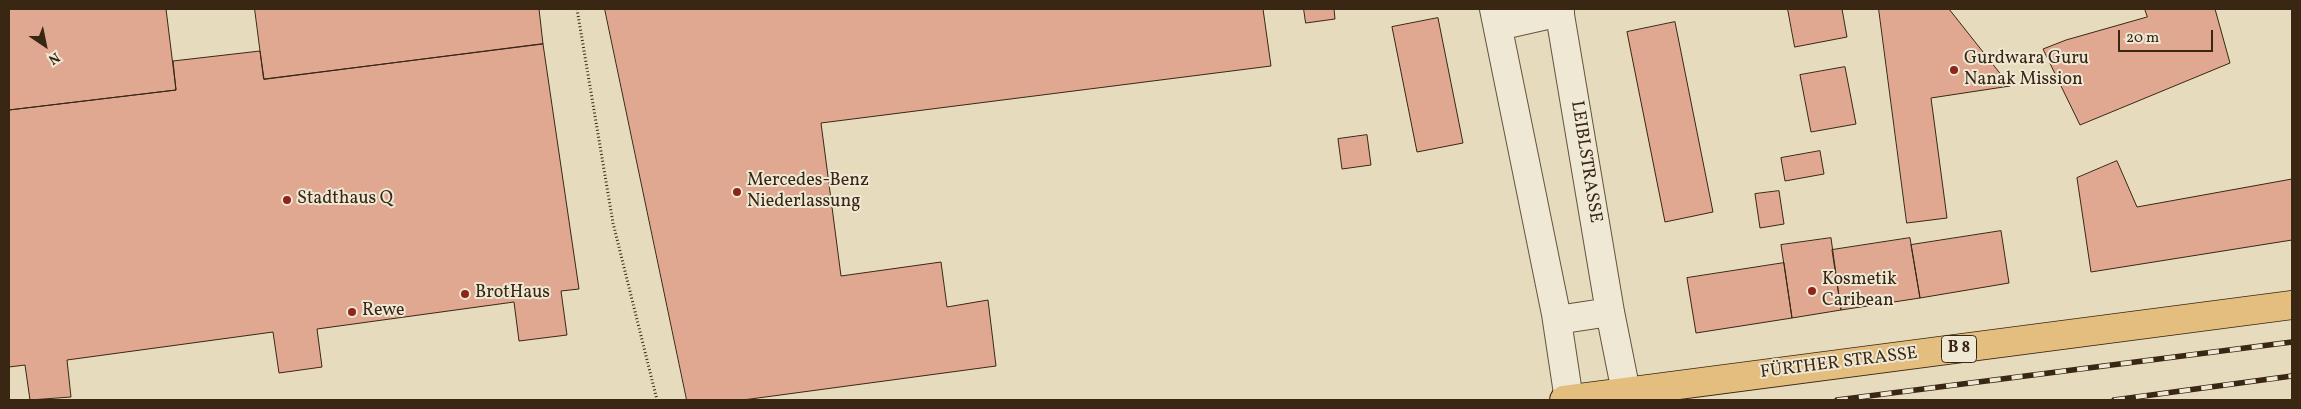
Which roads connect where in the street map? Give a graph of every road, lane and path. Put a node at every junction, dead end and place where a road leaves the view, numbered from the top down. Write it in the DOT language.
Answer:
graph roads {
  1 [pos="577,9"];
  2 [pos="1560,10"];
  3 [pos="1496,18"];
  4 [pos="2292,305"];
  5 [pos="1610,312"];
  6 [pos="1558,320"];
  7 [pos="1626,392"];
  8 [pos="657,400"];
  9 [pos="1564,400"];
  10 [pos="1569,400"];
  1 -- 8 [label="path"];
  2 -- 3 [label="street, LEIBLSTRASSE"];
  2 -- 5 [label="street, LEIBLSTRASSE"];
  3 -- 6 [label="street, LEIBLSTRASSE"];
  4 -- 7 [label="main road, FÜRTHER STRASSE / B 8"];
  5 -- 6 [label="street"];
  5 -- 7 [label="street, LEIBLSTRASSE"];
  6 -- 10 [label="street, LEIBLSTRASSE"];
  7 -- 10 [label="main road, FÜRTHER STRASSE / B 8"];
  9 -- 10 [label="main road, FÜRTHER STRASSE / B 8"];
}
